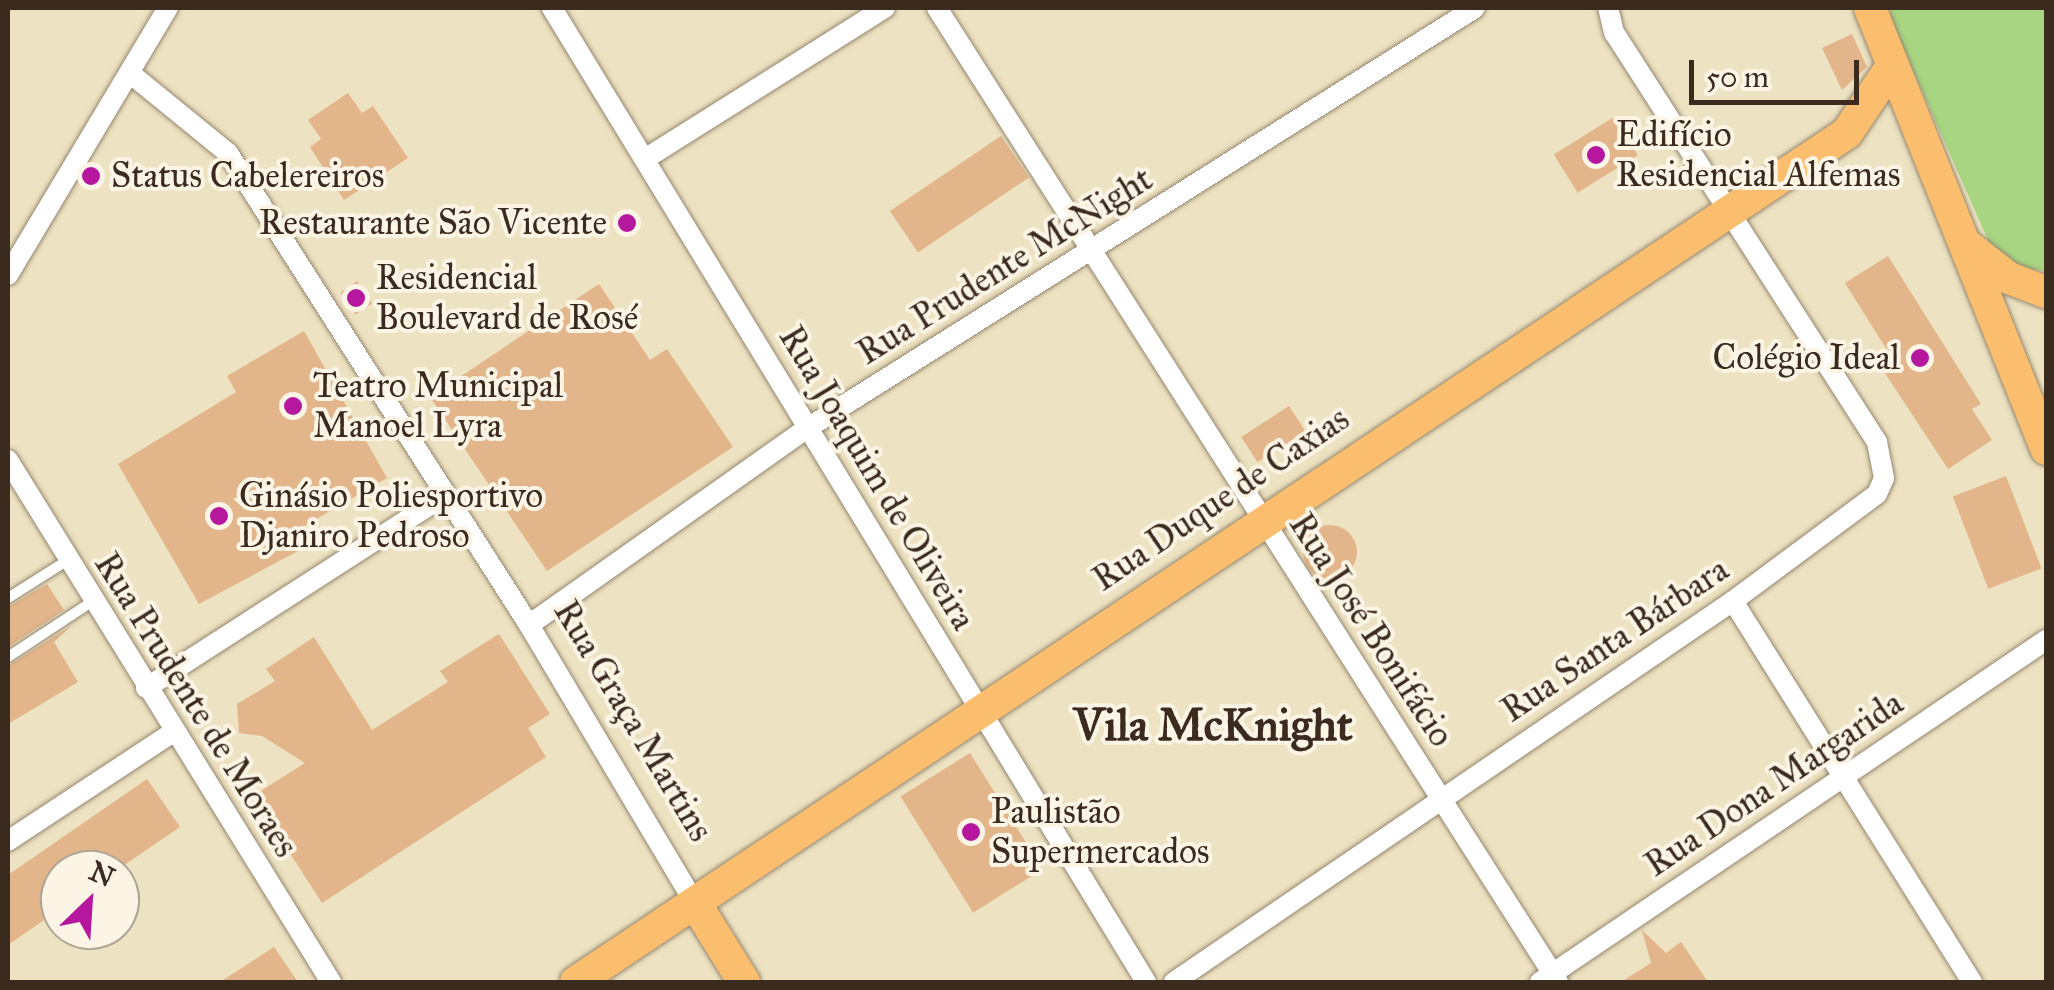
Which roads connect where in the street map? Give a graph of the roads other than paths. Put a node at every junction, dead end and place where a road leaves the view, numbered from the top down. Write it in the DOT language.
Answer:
graph roads {
  1 [pos="168,8"];
  2 [pos="552,8"];
  3 [pos="884,8"];
  4 [pos="937,8"];
  5 [pos="1475,8"];
  6 [pos="1608,8"];
  7 [pos="1872,9"];
  8 [pos="1892,66"];
  9 [pos="130,74"];
  10 [pos="648,156"];
  11 [pos="1730,211"];
  12 [pos="1960,240"];
  13 [pos="1092,250"];
  14 [pos="8,275"];
  15 [pos="2045,291"];
  16 [pos="806,429"];
  17 [pos="2046,449"];
  18 [pos="8,460"];
  19 [pos="446,495"];
  20 [pos="1262,520"];
  21 [pos="68,560"];
  22 [pos="8,598"];
  23 [pos="94,601"];
  24 [pos="1733,601"];
  25 [pos="529,625"];
  26 [pos="2046,640"];
  27 [pos="8,657"];
  28 [pos="146,688"];
  29 [pos="979,708"];
  30 [pos="173,732"];
  31 [pos="1843,776"];
  32 [pos="1439,798"];
  33 [pos="8,841"];
  34 [pos="695,903"];
  35 [pos="1550,980"];
  36 [pos="331,982"];
  37 [pos="576,982"];
  38 [pos="744,982"];
  39 [pos="1146,982"];
  40 [pos="1174,982"];
  41 [pos="1972,982"];
  1 -- 9 [label="street"];
  2 -- 10 [label="street, Rua Joaquim de Oliveira"];
  3 -- 10 [label="street"];
  4 -- 13 [label="street, Rua José Bonifácio"];
  5 -- 13 [label="street, Rua Prudente McNight"];
  6 -- 11 [label="street"];
  7 -- 8 [label="main road"];
  8 -- 11 [label="main road, Rua Duque de Caxias"];
  8 -- 12 [label="main road"];
  9 -- 14 [label="street"];
  9 -- 19 [label="street, Rua Graça Martins"];
  10 -- 16 [label="street, Rua Joaquim de Oliveira"];
  11 -- 20 [label="main road, Rua Duque de Caxias"];
  11 -- 24 [label="street, Rua Santa Bárbara"];
  12 -- 15 [label="main road"];
  12 -- 17 [label="main road"];
  13 -- 16 [label="street, Rua Prudente McNight"];
  13 -- 20 [label="street, Rua José Bonifácio"];
  16 -- 25 [label="street, Rua Prudente McNight"];
  16 -- 29 [label="street, Rua Joaquim de Oliveira"];
  18 -- 21 [label="street, Rua Prudente de Moraes"];
  19 -- 25 [label="street, Rua Graça Martins"];
  19 -- 28 [label="street"];
  20 -- 29 [label="main road, Rua Duque de Caxias"];
  20 -- 32 [label="street, Rua José Bonifácio"];
  21 -- 22 [label="lane"];
  21 -- 23 [label="street, Rua Prudente de Moraes"];
  23 -- 27 [label="lane"];
  23 -- 28 [label="street, Rua Prudente de Moraes"];
  24 -- 31 [label="street"];
  24 -- 32 [label="street, Rua Santa Bárbara"];
  25 -- 34 [label="street, Rua Graça Martins"];
  26 -- 31 [label="street, Rua Dona Margarida"];
  28 -- 30 [label="street, Rua Prudente de Moraes"];
  29 -- 34 [label="main road, Rua Duque de Caxias"];
  29 -- 39 [label="street, Rua Joaquim de Oliveira"];
  30 -- 33 [label="street"];
  30 -- 36 [label="street, Rua Prudente de Moraes"];
  31 -- 35 [label="street, Rua Dona Margarida"];
  31 -- 41 [label="street"];
  32 -- 35 [label="street, Rua José Bonifácio"];
  32 -- 40 [label="street, Rua Santa Bárbara"];
  34 -- 37 [label="main road, Rua Duque de Caxias"];
  34 -- 38 [label="main road, Rua Graça Martins"];
}
